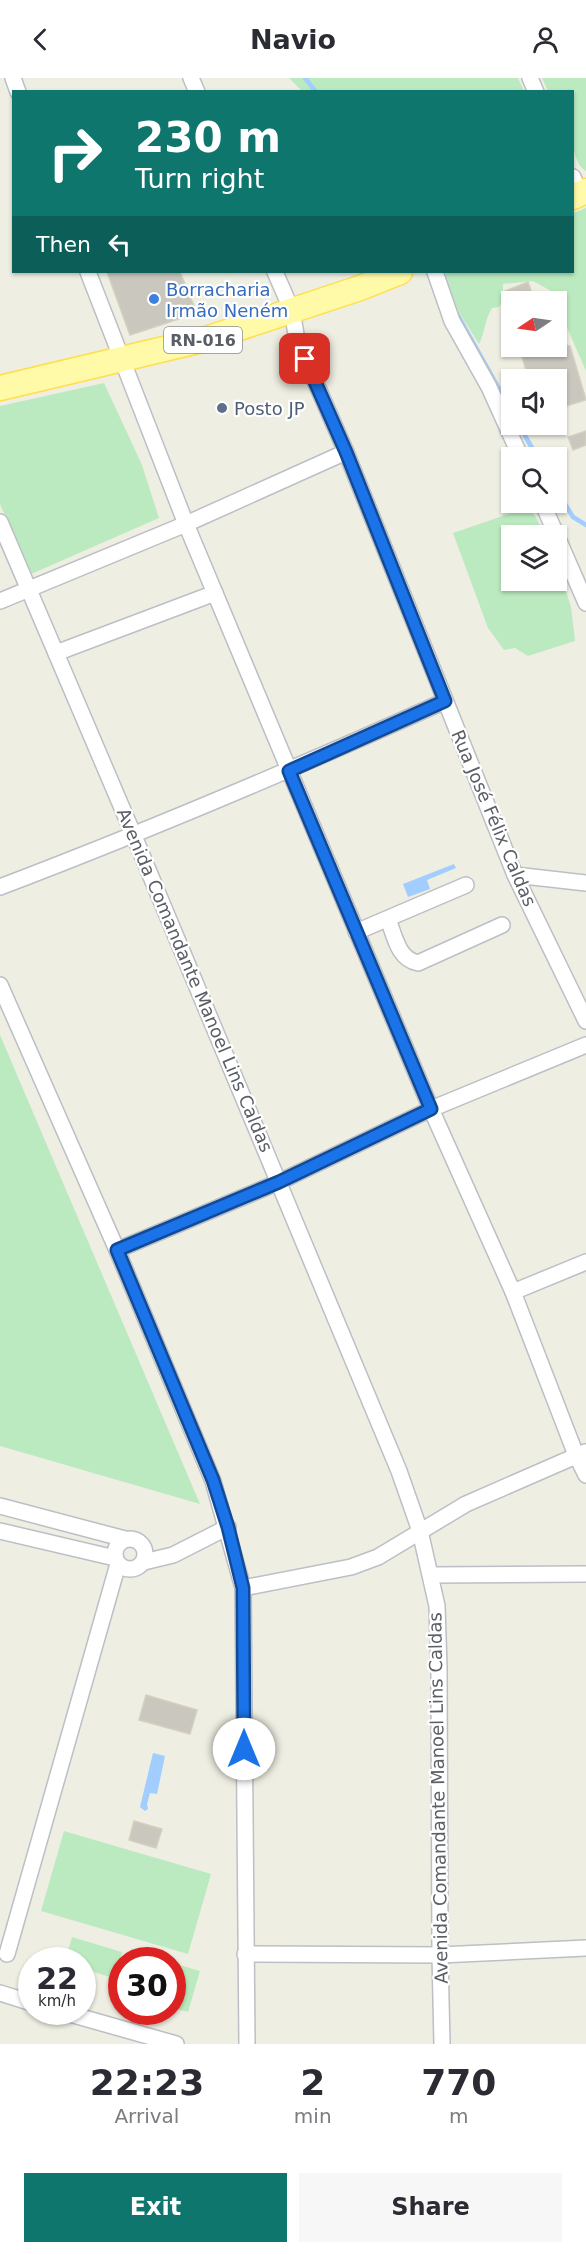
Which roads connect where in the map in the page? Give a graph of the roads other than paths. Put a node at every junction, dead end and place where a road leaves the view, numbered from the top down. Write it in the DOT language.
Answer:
graph roads {
  1 [pos="88,273"];
  2 [pos="275,273"];
  3 [pos="398,273"];
  4 [pos="435,273"];
  5 [pos="292,311"];
  6 [pos="122,358"];
  7 [pos="0,388"];
  8 [pos="516,447"];
  9 [pos="346,452"];
  10 [pos="547,513"];
  11 [pos="0,522"];
  12 [pos="186,524"];
  13 [pos="29,590"];
  14 [pos="215,593"];
  15 [pos="0,601"];
  16 [pos="586,603"];
  17 [pos="56,652"];
  18 [pos="445,701"];
  19 [pos="289,771"];
  20 [pos="134,836"];
  21 [pos="515,875"];
  22 [pos="586,883"];
  23 [pos="466,885"];
  24 [pos="0,887"];
  25 [pos="388,919"];
  26 [pos="502,925"];
  27 [pos="356,932"];
  28 [pos="0,985"];
  29 [pos="586,1021"];
  30 [pos="586,1045"];
  31 [pos="431,1109"];
  32 [pos="279,1182"];
  33 [pos="117,1250"];
  34 [pos="586,1262"];
  35 [pos="513,1292"];
  36 [pos="581,1453"];
  37 [pos="586,1475"];
  38 [pos="0,1506"];
  39 [pos="228,1527"];
  40 [pos="0,1531"];
  41 [pos="420,1532"];
  42 [pos="125,1539"];
  43 [pos="117,1561"];
  44 [pos="144,1562"];
  45 [pos="586,1574"];
  46 [pos="431,1575"];
  47 [pos="243,1588"];
  48 [pos="586,1948"];
  49 [pos="7,1954"];
  50 [pos="245,1954"];
  51 [pos="440,1955"];
  52 [pos="0,1994"];
  53 [pos="18,1998"];
  54 [pos="96,2021"];
  55 [pos="176,2044"];
  56 [pos="247,2044"];
  57 [pos="442,2044"];
  1 -- 6 [label="street"];
  2 -- 5 [label="street, Rua José Félix Caldas"];
  3 -- 5 [label="main road, RN-016"];
  4 -- 8 [label="street"];
  5 -- 6 [label="main road, RN-016"];
  5 -- 9 [label="street, Rua José Félix Caldas"];
  6 -- 7 [label="main road, RN-016"];
  6 -- 12 [label="street"];
  9 -- 12 [label="street"];
  9 -- 18 [label="street, Rua José Félix Caldas"];
  10 -- 16 [label="street"];
  11 -- 13 [label="street, Avenida Comandante Manoel Lins Caldas"];
  12 -- 13 [label="street"];
  12 -- 14 [label="street"];
  13 -- 15 [label="street"];
  13 -- 17 [label="street, Avenida Comandante Manoel Lins Caldas"];
  14 -- 17 [label="street"];
  14 -- 19 [label="street"];
  17 -- 20 [label="street, Avenida Comandante Manoel Lins Caldas"];
  18 -- 19 [label="street"];
  18 -- 21 [label="street, Rua José Félix Caldas"];
  19 -- 20 [label="street"];
  19 -- 27 [label="street"];
  20 -- 24 [label="street"];
  20 -- 32 [label="street, Avenida Comandante Manoel Lins Caldas"];
  21 -- 22 [label="street"];
  21 -- 29 [label="street, Rua José Félix Caldas"];
  23 -- 25 [label="street"];
  25 -- 26 [label="street"];
  25 -- 27 [label="street"];
  27 -- 31 [label="street"];
  28 -- 33 [label="street"];
  30 -- 31 [label="street"];
  31 -- 32 [label="street"];
  31 -- 35 [label="street"];
  32 -- 33 [label="street"];
  32 -- 41 [label="street, Avenida Comandante Manoel Lins Caldas"];
  33 -- 39 [label="street"];
  34 -- 35 [label="street"];
  35 -- 36 [label="street"];
  36 -- 37 [label="street"];
  36 -- 41 [label="street"];
  38 -- 42 [label="street"];
  39 -- 44 [label="street"];
  39 -- 47 [label="street"];
  40 -- 43 [label="street"];
  41 -- 46 [label="street, Avenida Comandante Manoel Lins Caldas"];
  41 -- 47 [label="street"];
  42 -- 43 [label="street"];
  42 -- 44 [label="street"];
  43 -- 44 [label="street"];
  43 -- 49 [label="street"];
  45 -- 46 [label="street"];
  46 -- 51 [label="street, Avenida Comandante Manoel Lins Caldas"];
  47 -- 50 [label="street"];
  48 -- 51 [label="street"];
  50 -- 51 [label="street"];
  50 -- 56 [label="street"];
  51 -- 57 [label="street, Avenida Comandante Manoel Lins Caldas"];
  52 -- 53 [label="street"];
  54 -- 55 [label="street"];
}
